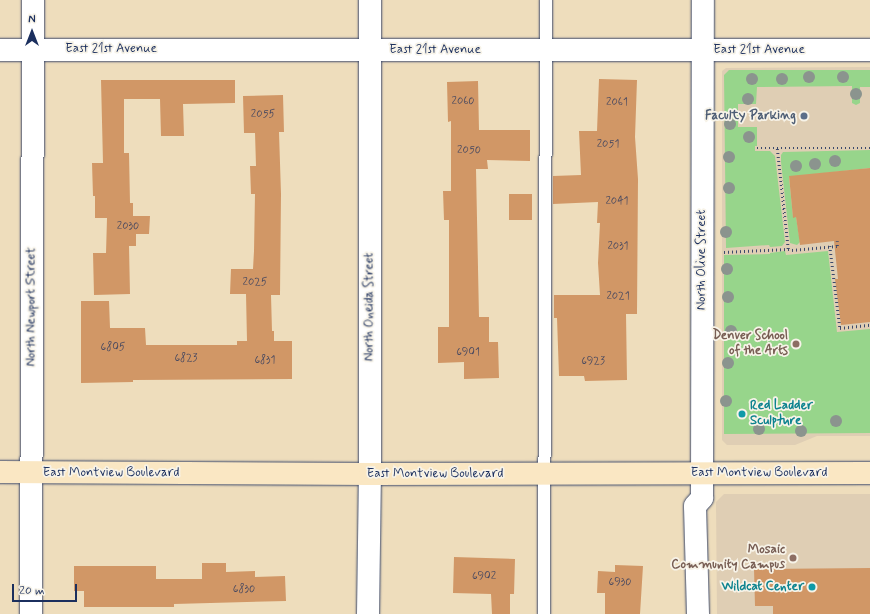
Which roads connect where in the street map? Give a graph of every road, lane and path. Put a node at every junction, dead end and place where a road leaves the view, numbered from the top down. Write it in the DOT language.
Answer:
graph roads {
  1 [pos="33,0"];
  2 [pos="370,0"];
  3 [pos="546,0"];
  4 [pos="703,0"];
  5 [pos="33,49"];
  6 [pos="703,49"];
  7 [pos="0,50"];
  8 [pos="370,50"];
  9 [pos="546,50"];
  10 [pos="870,50"];
  11 [pos="757,148"];
  12 [pos="776,148"];
  13 [pos="870,148"];
  14 [pos="837,241"];
  15 [pos="830,246"];
  16 [pos="788,249"];
  17 [pos="722,252"];
  18 [pos="870,325"];
  19 [pos="0,472"];
  20 [pos="31,472"];
  21 [pos="701,473"];
  22 [pos="870,473"];
  23 [pos="370,474"];
  24 [pos="546,474"];
  25 [pos="31,614"];
  26 [pos="368,614"];
  27 [pos="544,614"];
  28 [pos="698,614"];
  1 -- 5 [label="street, North Newport Street"];
  2 -- 8 [label="street, North Oneida Street"];
  3 -- 9 [label="lane"];
  4 -- 6 [label="street, North Olive Street"];
  5 -- 7 [label="street, East 21st Avenue"];
  5 -- 8 [label="street, East 21st Avenue"];
  5 -- 20 [label="street, North Newport Street"];
  6 -- 9 [label="street, East 21st Avenue"];
  6 -- 10 [label="street, East 21st Avenue"];
  6 -- 21 [label="street, North Olive Street"];
  8 -- 9 [label="street, East 21st Avenue"];
  8 -- 23 [label="street, North Oneida Street"];
  9 -- 24 [label="lane"];
  11 -- 12 [label="path"];
  12 -- 13 [label="path"];
  12 -- 16 [label="path"];
  14 -- 15 [label="path"];
  15 -- 16 [label="path"];
  15 -- 18 [label="path"];
  16 -- 17 [label="path"];
  19 -- 20 [label="main road, East Montview Boulevard"];
  20 -- 23 [label="main road, East Montview Boulevard"];
  20 -- 25 [label="street, North Newport Street"];
  21 -- 22 [label="main road, East Montview Boulevard"];
  21 -- 24 [label="main road, East Montview Boulevard"];
  21 -- 28 [label="street, North Olive Street"];
  23 -- 24 [label="main road, East Montview Boulevard"];
  23 -- 26 [label="street, North Oneida Street"];
  24 -- 27 [label="lane"];
}
